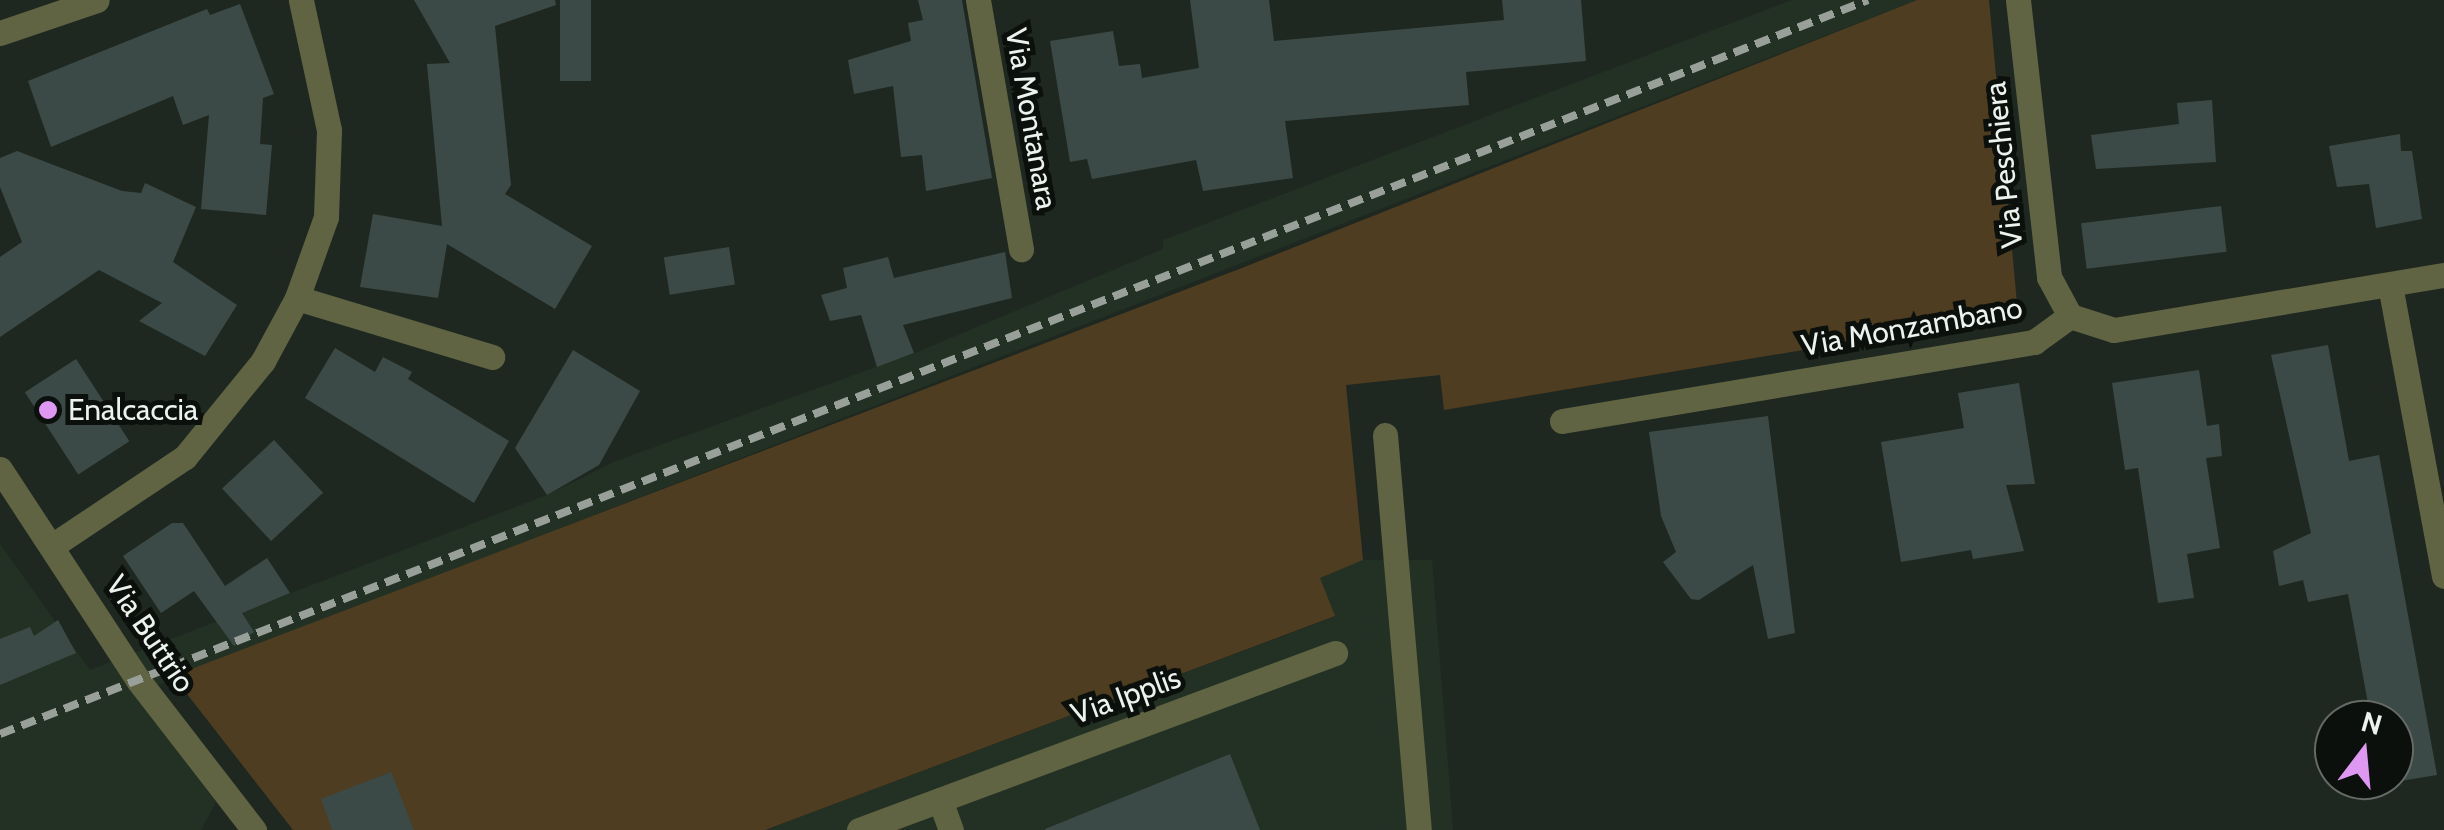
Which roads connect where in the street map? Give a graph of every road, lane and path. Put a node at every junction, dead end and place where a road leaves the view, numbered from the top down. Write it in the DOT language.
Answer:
graph roads {
  1 [pos="98,0"];
  2 [pos="301,0"];
  3 [pos="978,0"];
  4 [pos="2018,0"];
  5 [pos="0,33"];
  6 [pos="1021,249"];
  7 [pos="2444,274"];
  8 [pos="2390,284"];
  9 [pos="296,298"];
  10 [pos="2070,316"];
  11 [pos="492,357"];
  12 [pos="1562,421"];
  13 [pos="1385,435"];
  14 [pos="0,469"];
  15 [pos="52,546"];
  16 [pos="2444,576"];
  17 [pos="1335,653"];
  18 [pos="940,800"];
  19 [pos="244,825"];
  20 [pos="859,830"];
  21 [pos="951,830"];
  22 [pos="1419,830"];
  1 -- 5 [label="street"];
  2 -- 9 [label="street"];
  3 -- 6 [label="street, Via Montanara"];
  4 -- 10 [label="street, Via Peschiera"];
  7 -- 8 [label="street"];
  8 -- 10 [label="street"];
  8 -- 16 [label="street"];
  9 -- 11 [label="street"];
  9 -- 15 [label="street"];
  10 -- 12 [label="street, Via Monzambano"];
  13 -- 22 [label="street"];
  14 -- 15 [label="street, Via Buttrio"];
  15 -- 19 [label="street, Via Buttrio"];
  17 -- 18 [label="street, Via Ipplis"];
  18 -- 20 [label="street, Via Ipplis"];
  18 -- 21 [label="street"];
}
